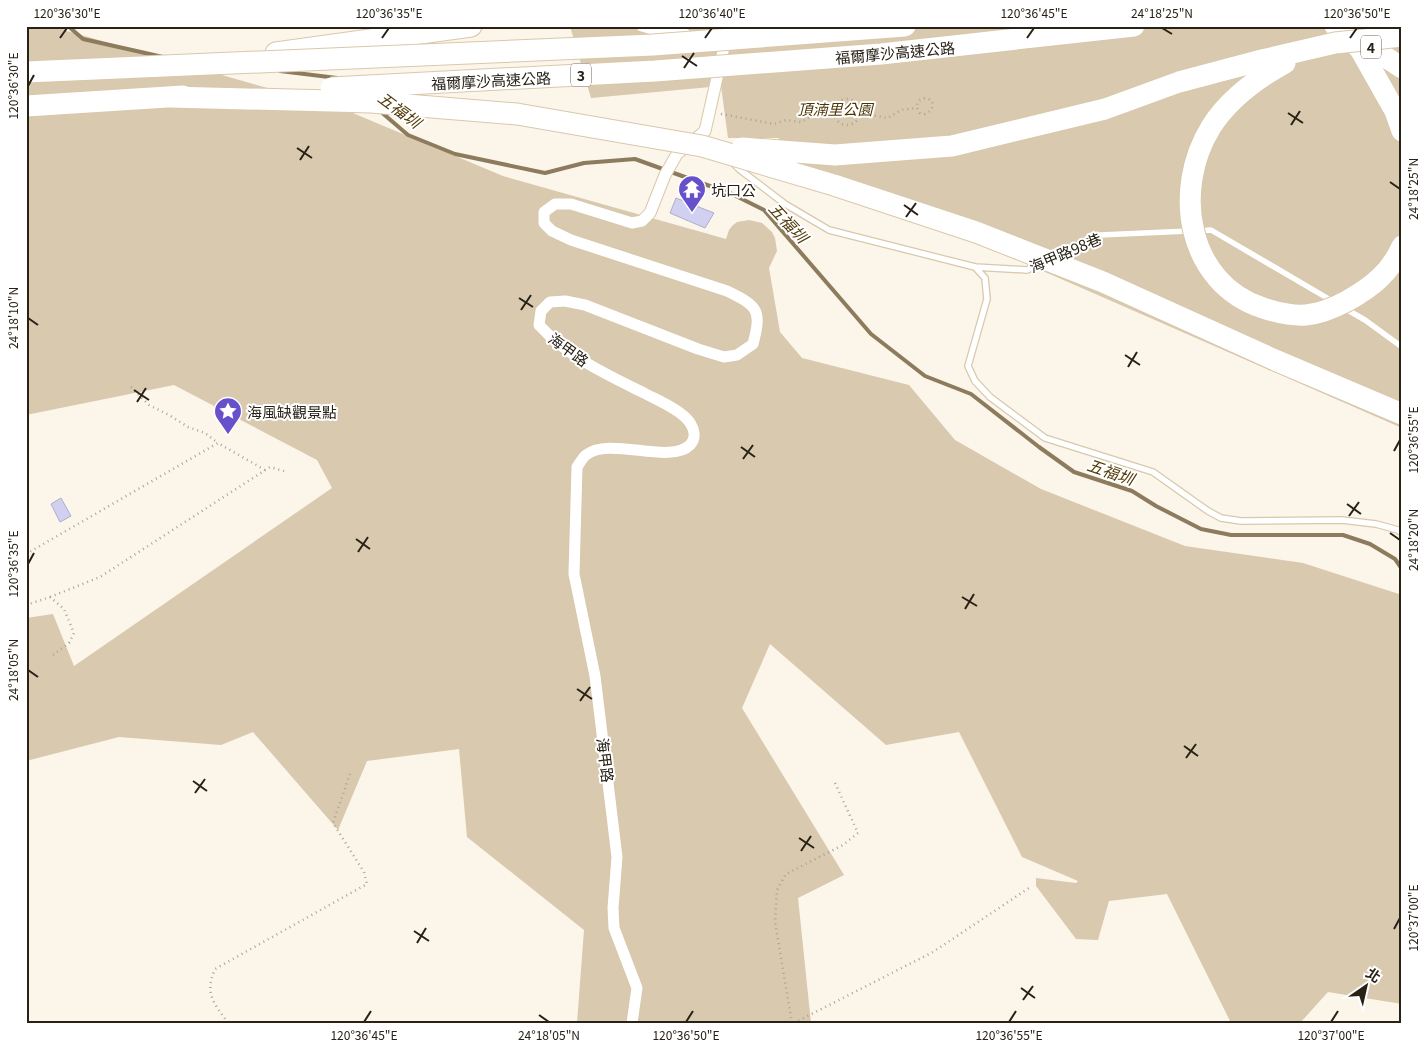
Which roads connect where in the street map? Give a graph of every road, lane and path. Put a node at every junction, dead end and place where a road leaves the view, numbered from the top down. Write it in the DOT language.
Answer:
graph roads {
  1 [pos="471,26"];
  2 [pos="642,26"];
  3 [pos="730,26"];
  4 [pos="905,26"];
  5 [pos="1134,26"];
  6 [pos="1378,26"];
  7 [pos="1394,26"];
  8 [pos="1336,32"];
  9 [pos="1402,34"];
  10 [pos="726,38"];
  11 [pos="1402,43"];
  12 [pos="171,65"];
  13 [pos="1402,68"];
  14 [pos="26,72"];
  15 [pos="170,97"];
  16 [pos="26,106"];
  17 [pos="917,108"];
  18 [pos="709,113"];
  19 [pos="835,113"];
  20 [pos="860,113"];
  21 [pos="1402,131"];
  22 [pos="708,139"];
  23 [pos="1402,246"];
  24 [pos="975,267"];
  25 [pos="1402,347"];
  26 [pos="131,387"];
  27 [pos="1402,414"];
  28 [pos="218,443"];
  29 [pos="265,470"];
  30 [pos="287,472"];
  31 [pos="1402,533"];
  32 [pos="26,554"];
  33 [pos="50,598"];
  34 [pos="26,605"];
  35 [pos="53,655"];
  36 [pos="350,774"];
  37 [pos="835,783"];
  38 [pos="1029,888"];
  39 [pos="228,1023"];
  40 [pos="632,1023"];
  41 [pos="793,1023"];
  1 -- 12 [label="highway, bridge"];
  2 -- 10 [label="street"];
  3 -- 10 [label="street"];
  4 -- 12 [label="highway, 福爾摩沙高速公路 / 3, bridge"];
  5 -- 15 [label="highway, 福爾摩沙高速公路 / 3, bridge"];
  6 -- 11 [label="highway, 4"];
  7 -- 9 [label="highway"];
  8 -- 9 [label="highway, bridge"];
  8 -- 13 [label="highway, 4"];
  8 -- 21 [label="highway"];
  8 -- 22 [label="highway, bridge"];
  8 -- 23 [label="highway, bridge"];
  10 -- 18 [label="street"];
  12 -- 14 [label="highway, 福爾摩沙高速公路 / 3, bridge"];
  15 -- 16 [label="highway, 福爾摩沙高速公路 / 3, bridge"];
  15 -- 22 [label="highway, bridge"];
  17 -- 17 [label="path"];
  17 -- 20 [label="path"];
  18 -- 19 [label="path"];
  18 -- 22 [label="street"];
  19 -- 20 [label="path"];
  19 -- 20 [label="path"];
  22 -- 24 [label="lane, 海甲路98巷"];
  22 -- 27 [label="highway, bridge"];
  22 -- 40 [label="street, 海甲路"];
  24 -- 25 [label="lane, 海甲路98巷"];
  24 -- 31 [label="lane"];
  26 -- 28 [label="path"];
  28 -- 29 [label="path"];
  28 -- 32 [label="path"];
  29 -- 30 [label="path"];
  29 -- 33 [label="path"];
  33 -- 34 [label="path"];
  33 -- 35 [label="path"];
  36 -- 39 [label="path"];
  37 -- 41 [label="path"];
  38 -- 41 [label="path"];
}
